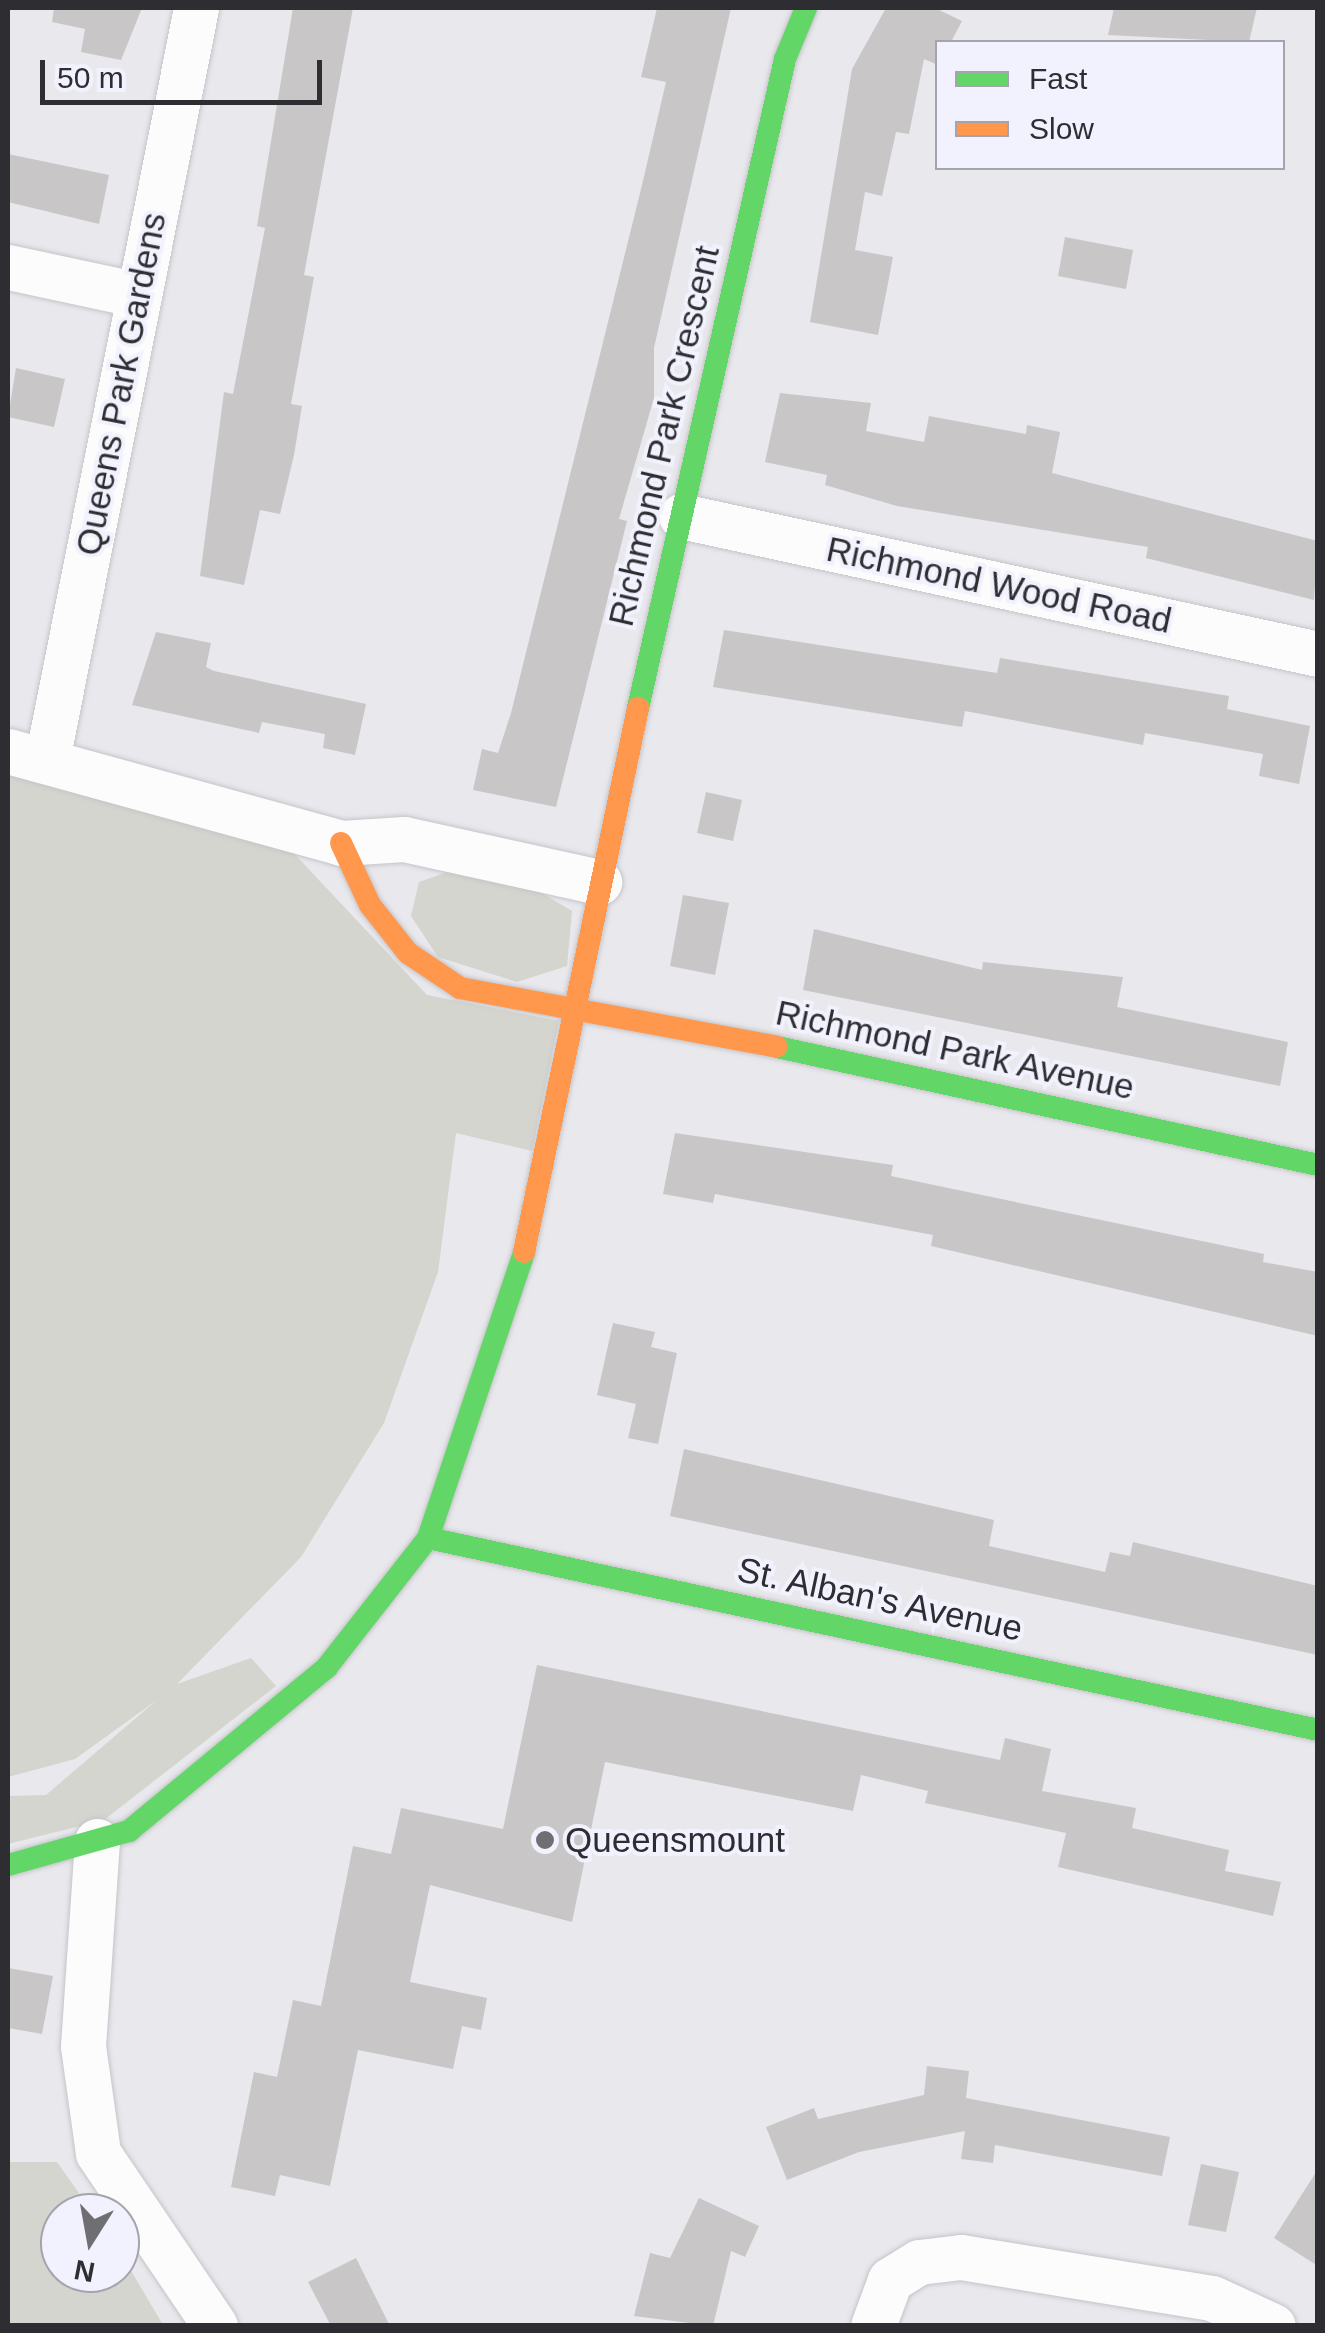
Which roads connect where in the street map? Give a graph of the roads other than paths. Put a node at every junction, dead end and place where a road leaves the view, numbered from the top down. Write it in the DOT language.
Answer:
graph roads {
  1 [pos="196,8"];
  2 [pos="806,8"];
  3 [pos="8,266"];
  4 [pos="139,294"];
  5 [pos="681,516"];
  6 [pos="1318,654"];
  7 [pos="27,755"];
  8 [pos="342,843"];
  9 [pos="598,882"];
  10 [pos="577,1003"];
  11 [pos="1318,1164"];
  12 [pos="428,1538"];
  13 [pos="1318,1730"];
  14 [pos="97,1841"];
  15 [pos="8,1865"];
  16 [pos="215,2326"];
  17 [pos="873,2326"];
  18 [pos="1273,2326"];
  1 -- 4 [label="street, Queens Park Gardens"];
  2 -- 5 [label="street, Richmond Park Crescent"];
  3 -- 4 [label="street"];
  4 -- 7 [label="street, Queens Park Gardens"];
  5 -- 6 [label="street, Richmond Wood Road"];
  5 -- 9 [label="street, Richmond Park Crescent"];
  7 -- 8 [label="street"];
  8 -- 9 [label="street"];
  8 -- 10 [label="street, Richmond Park Avenue"];
  9 -- 10 [label="street, Richmond Park Crescent"];
  10 -- 11 [label="street, Richmond Park Avenue"];
  10 -- 12 [label="street, Richmond Park Crescent"];
  12 -- 13 [label="street, St. Alban's Avenue"];
  12 -- 14 [label="street, Richmond Park Crescent"];
  14 -- 15 [label="street, Richmond Park Crescent"];
  14 -- 16 [label="street"];
  17 -- 18 [label="street"];
}
